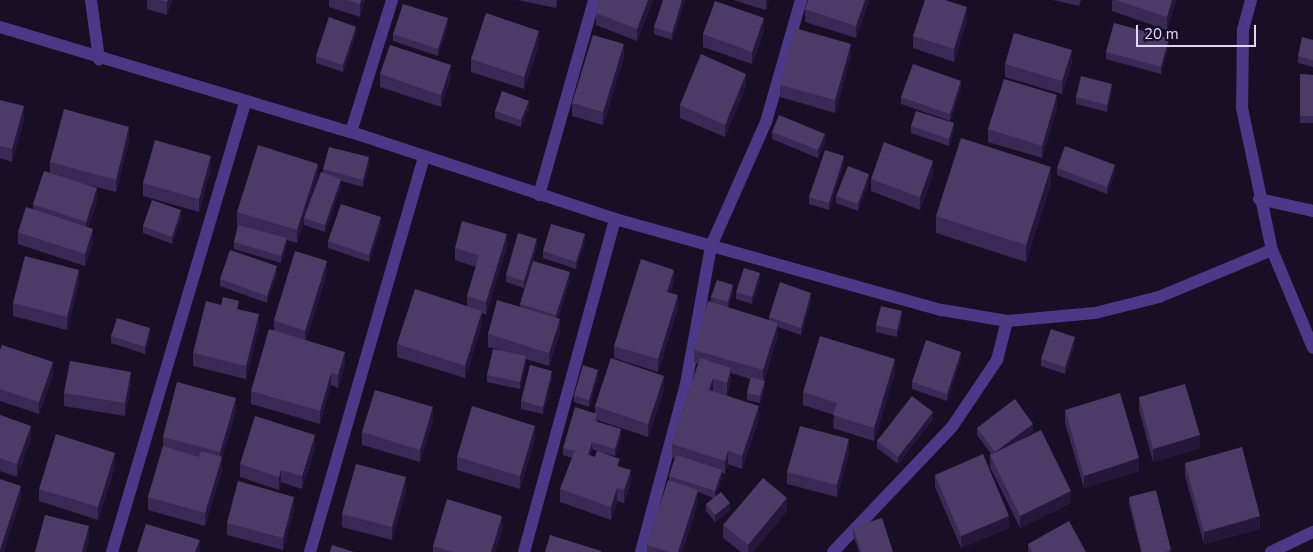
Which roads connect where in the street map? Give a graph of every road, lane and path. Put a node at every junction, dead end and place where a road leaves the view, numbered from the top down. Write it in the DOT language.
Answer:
graph roads {
  1 [pos="92,0"];
  2 [pos="392,0"];
  3 [pos="594,0"];
  4 [pos="801,0"];
  5 [pos="1251,0"];
  6 [pos="0,27"];
  7 [pos="99,59"];
  8 [pos="245,102"];
  9 [pos="352,132"];
  10 [pos="424,157"];
  11 [pos="539,195"];
  12 [pos="1259,199"];
  13 [pos="1313,212"];
  14 [pos="615,218"];
  15 [pos="711,246"];
  16 [pos="1272,250"];
  17 [pos="1007,321"];
  18 [pos="1313,348"];
  19 [pos="1313,532"];
  20 [pos="112,552"];
  21 [pos="310,552"];
  22 [pos="524,552"];
  23 [pos="641,552"];
  24 [pos="833,552"];
  25 [pos="1271,552"];
  1 -- 7 [label="street"];
  2 -- 9 [label="street"];
  3 -- 11 [label="street"];
  4 -- 15 [label="street"];
  5 -- 12 [label="street"];
  6 -- 7 [label="street"];
  7 -- 8 [label="street"];
  8 -- 9 [label="street"];
  8 -- 20 [label="street"];
  9 -- 10 [label="street"];
  10 -- 11 [label="street"];
  10 -- 21 [label="street"];
  11 -- 14 [label="street"];
  12 -- 13 [label="street"];
  12 -- 16 [label="street"];
  14 -- 15 [label="street"];
  14 -- 22 [label="street"];
  15 -- 17 [label="street"];
  15 -- 23 [label="street"];
  16 -- 17 [label="street"];
  16 -- 18 [label="street"];
  17 -- 24 [label="street"];
  19 -- 25 [label="street"];
}
